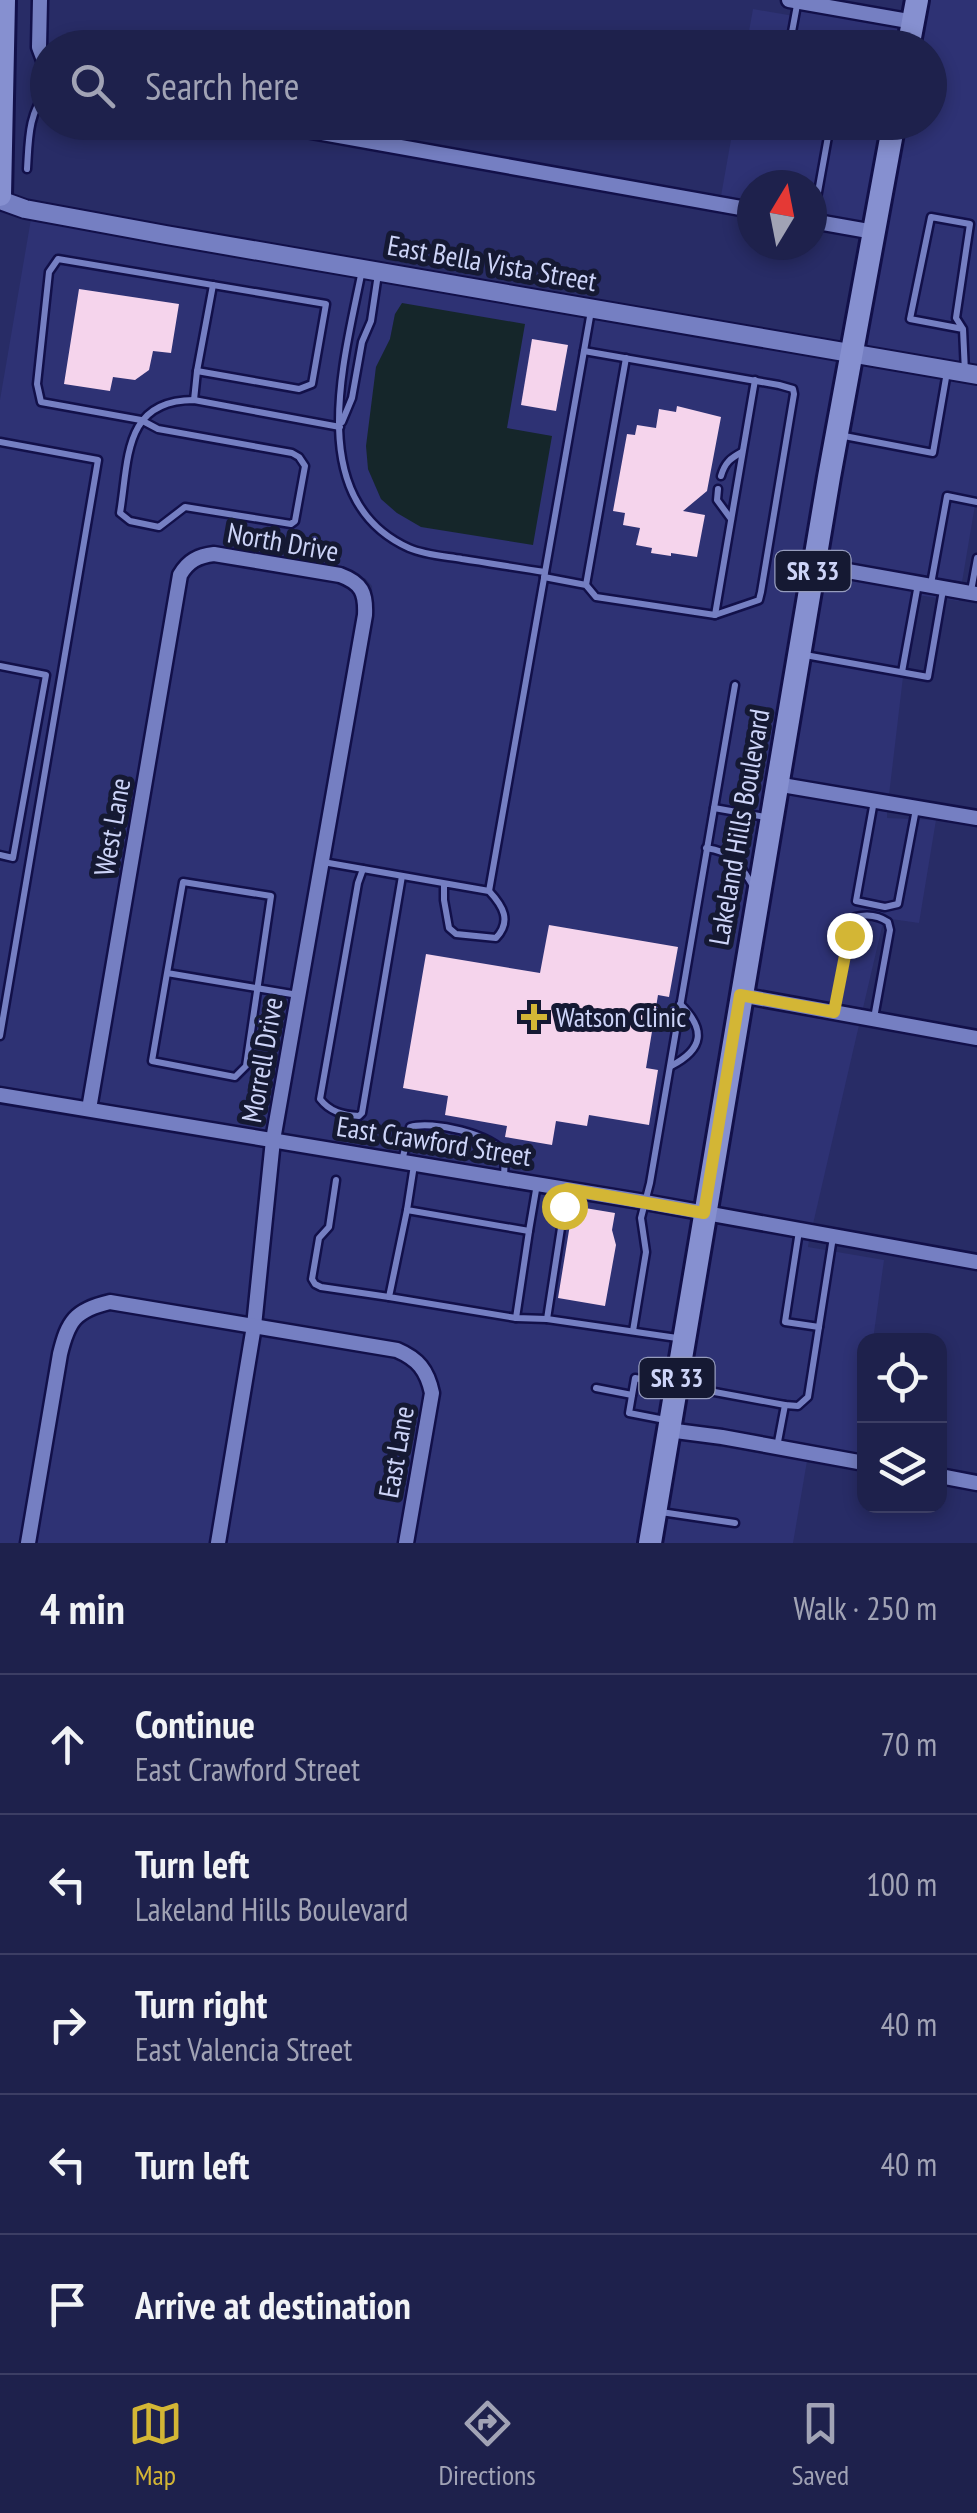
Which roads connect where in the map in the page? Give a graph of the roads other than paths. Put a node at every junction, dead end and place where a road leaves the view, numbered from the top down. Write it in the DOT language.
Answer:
graph roads {
  1 [pos="4,0"];
  2 [pos="40,0"];
  3 [pos="794,1"];
  4 [pos="836,4"];
  5 [pos="916,11"];
  6 [pos="39,30"];
  7 [pos="791,30"];
  8 [pos="2,122"];
  9 [pos="29,126"];
  10 [pos="361,140"];
  11 [pos="827,140"];
  12 [pos="891,140"];
  13 [pos="27,169"];
  14 [pos="822,170"];
  15 [pos="0,197"];
  16 [pos="737,207"];
  17 [pos="827,224"];
  18 [pos="874,232"];
  19 [pos="370,270"];
  20 [pos="213,285"];
  21 [pos="592,307"];
  22 [pos="352,326"];
  23 [pos="368,329"];
  24 [pos="963,329"];
  25 [pos="584,351"];
  26 [pos="851,355"];
  27 [pos="626,358"];
  28 [pos="197,371"];
  29 [pos="963,373"];
  30 [pos="755,380"];
  31 [pos="194,400"];
  32 [pos="140,420"];
  33 [pos="340,428"];
  34 [pos="837,434"];
  35 [pos="0,442"];
  36 [pos="744,451"];
  37 [pos="722,476"];
  38 [pos="718,488"];
  39 [pos="977,502"];
  40 [pos="731,520"];
  41 [pos="977,558"];
  42 [pos="194,559"];
  43 [pos="814,565"];
  44 [pos="545,575"];
  45 [pos="586,584"];
  46 [pos="931,586"];
  47 [pos="362,588"];
  48 [pos="974,593"];
  49 [pos="716,615"];
  50 [pos="798,654"];
  51 [pos="0,666"];
  52 [pos="902,672"];
  53 [pos="735,685"];
  54 [pos="776,784"];
  55 [pos="874,801"];
  56 [pos="714,808"];
  57 [pos="916,808"];
  58 [pos="771,818"];
  59 [pos="977,818"];
  60 [pos="706,848"];
  61 [pos="0,856"];
  62 [pos="322,862"];
  63 [pos="363,868"];
  64 [pos="402,876"];
  65 [pos="444,884"];
  66 [pos="489,891"];
  67 [pos="758,894"];
  68 [pos="167,973"];
  69 [pos="258,988"];
  70 [pos="299,995"];
  71 [pos="740,995"];
  72 [pos="680,1004"];
  73 [pos="834,1012"];
  74 [pos="874,1019"];
  75 [pos="0,1036"];
  76 [pos="977,1038"];
  77 [pos="670,1066"];
  78 [pos="0,1095"];
  79 [pos="90,1109"];
  80 [pos="274,1140"];
  81 [pos="408,1163"];
  82 [pos="504,1178"];
  83 [pos="336,1180"];
  84 [pos="537,1184"];
  85 [pos="567,1189"];
  86 [pos="645,1202"];
  87 [pos="407,1210"];
  88 [pos="704,1213"];
  89 [pos="529,1230"];
  90 [pos="800,1230"];
  91 [pos="833,1236"];
  92 [pos="977,1262"];
  93 [pos="389,1298"];
  94 [pos="516,1318"];
  95 [pos="547,1318"];
  96 [pos="254,1326"];
  97 [pos="819,1327"];
  98 [pos="632,1331"];
  99 [pos="683,1339"];
  100 [pos="676,1385"];
  101 [pos="596,1388"];
  102 [pos="632,1394"];
  103 [pos="784,1405"];
  104 [pos="669,1426"];
  105 [pos="777,1447"];
  106 [pos="857,1462"];
  107 [pos="947,1477"];
  108 [pos="977,1483"];
  109 [pos="655,1511"];
  110 [pos="735,1523"];
  111 [pos="28,1543"];
  112 [pos="218,1543"];
  113 [pos="406,1543"];
  114 [pos="650,1543"];
  1 -- 8 [label="main road"];
  2 -- 6 [label="street"];
  3 -- 4 [label="street"];
  3 -- 7 [label="lane"];
  4 -- 5 [label="street"];
  8 -- 9 [label="lane"];
  8 -- 15 [label="main road"];
  9 -- 13 [label="lane"];
  10 -- 16 [label="street"];
  11 -- 14 [label="lane"];
  12 -- 18 [label="main road, Lakeland Hills Boulevard / SR 33"];
  15 -- 19 [label="street, East Bella Vista Street"];
  17 -- 18 [label="street"];
  18 -- 26 [label="main road, Lakeland Hills Boulevard / SR 33"];
  19 -- 21 [label="street, East Bella Vista Street"];
  19 -- 22 [label="lane"];
  19 -- 23 [label="lane"];
  20 -- 28 [label="lane"];
  20 -- 28 [label="lane"];
  20 -- 32 [label="lane"];
  21 -- 25 [label="lane"];
  21 -- 26 [label="street, East Bella Vista Street"];
  22 -- 23 [label="lane"];
  22 -- 33 [label="lane"];
  23 -- 33 [label="lane"];
  24 -- 24 [label="lane"];
  24 -- 29 [label="lane"];
  25 -- 27 [label="lane"];
  25 -- 44 [label="lane"];
  26 -- 29 [label="street, East Bella Vista Street"];
  26 -- 34 [label="main road, Lakeland Hills Boulevard / SR 33"];
  27 -- 30 [label="lane"];
  27 -- 45 [label="lane"];
  28 -- 31 [label="lane"];
  29 -- 34 [label="lane"];
  30 -- 36 [label="lane"];
  30 -- 49 [label="lane"];
  31 -- 32 [label="lane"];
  31 -- 33 [label="lane"];
  32 -- 32 [label="lane"];
  33 -- 44 [label="lane"];
  34 -- 43 [label="main road, Lakeland Hills Boulevard / SR 33"];
  35 -- 75 [label="lane"];
  36 -- 37 [label="lane"];
  36 -- 40 [label="lane"];
  38 -- 40 [label="lane"];
  39 -- 46 [label="lane"];
  40 -- 49 [label="lane"];
  41 -- 48 [label="lane"];
  42 -- 47 [label="street, North Drive"];
  42 -- 79 [label="street, West Lane"];
  43 -- 46 [label="street"];
  43 -- 50 [label="main road, Lakeland Hills Boulevard / SR 33"];
  44 -- 45 [label="lane"];
  44 -- 66 [label="lane"];
  45 -- 49 [label="lane"];
  46 -- 48 [label="street"];
  46 -- 52 [label="lane"];
  46 -- 52 [label="lane"];
  47 -- 62 [label="street, Morrell Drive"];
  50 -- 52 [label="lane"];
  50 -- 54 [label="main road, Lakeland Hills Boulevard / SR 33"];
  51 -- 61 [label="lane"];
  53 -- 56 [label="lane"];
  54 -- 55 [label="street"];
  54 -- 58 [label="main road, Lakeland Hills Boulevard / SR 33"];
  55 -- 57 [label="street"];
  55 -- 57 [label="lane"];
  56 -- 58 [label="lane"];
  56 -- 60 [label="lane"];
  57 -- 59 [label="street"];
  58 -- 67 [label="main road, Lakeland Hills Boulevard / SR 33"];
  60 -- 67 [label="lane"];
  60 -- 72 [label="lane"];
  62 -- 63 [label="lane"];
  62 -- 70 [label="street, Morrell Drive"];
  63 -- 64 [label="lane"];
  63 -- 64 [label="lane"];
  64 -- 65 [label="lane"];
  65 -- 66 [label="lane"];
  65 -- 66 [label="lane"];
  67 -- 71 [label="main road, Lakeland Hills Boulevard / SR 33"];
  68 -- 69 [label="lane"];
  68 -- 69 [label="lane"];
  68 -- 69 [label="lane"];
  69 -- 70 [label="lane"];
  70 -- 80 [label="street, Morrell Drive"];
  71 -- 73 [label="street"];
  71 -- 88 [label="main road, Lakeland Hills Boulevard / SR 33"];
  72 -- 77 [label="lane"];
  72 -- 77 [label="lane"];
  73 -- 74 [label="street"];
  73 -- 74 [label="lane"];
  74 -- 76 [label="street"];
  77 -- 86 [label="lane"];
  78 -- 79 [label="street, East Crawford Street"];
  79 -- 80 [label="street, East Crawford Street"];
  80 -- 81 [label="street, East Crawford Street"];
  80 -- 96 [label="street, Morrell Drive"];
  81 -- 82 [label="street, East Crawford Street"];
  81 -- 82 [label="lane"];
  81 -- 87 [label="lane"];
  82 -- 84 [label="street, East Crawford Street"];
  83 -- 93 [label="lane"];
  84 -- 85 [label="street, East Crawford Street"];
  84 -- 89 [label="lane"];
  85 -- 86 [label="street, East Crawford Street"];
  85 -- 95 [label="lane"];
  86 -- 88 [label="street, East Crawford Street"];
  86 -- 98 [label="lane"];
  87 -- 89 [label="lane"];
  87 -- 93 [label="lane"];
  88 -- 90 [label="street, East Crawford Street"];
  88 -- 99 [label="main road, Lakeland Hills Boulevard / SR 33"];
  89 -- 94 [label="lane"];
  90 -- 91 [label="street, East Crawford Street"];
  90 -- 97 [label="lane"];
  91 -- 92 [label="street, East Crawford Street"];
  91 -- 97 [label="lane"];
  93 -- 94 [label="lane"];
  94 -- 95 [label="lane"];
  95 -- 98 [label="lane"];
  96 -- 111 [label="street"];
  96 -- 112 [label="street, Morrell Drive"];
  96 -- 113 [label="street, East Lane"];
  97 -- 103 [label="lane"];
  98 -- 99 [label="lane"];
  99 -- 100 [label="main road, Lakeland Hills Boulevard / SR 33"];
  100 -- 102 [label="lane"];
  100 -- 103 [label="lane"];
  100 -- 104 [label="main road, Lakeland Hills Boulevard / SR 33"];
  101 -- 102 [label="lane"];
  102 -- 104 [label="lane"];
  103 -- 105 [label="lane"];
  104 -- 105 [label="street"];
  104 -- 109 [label="main road, Lakeland Hills Boulevard / SR 33"];
  105 -- 106 [label="street"];
  107 -- 108 [label="street"];
  109 -- 110 [label="lane"];
  109 -- 114 [label="main road, Lakeland Hills Boulevard / SR 33"];
}
